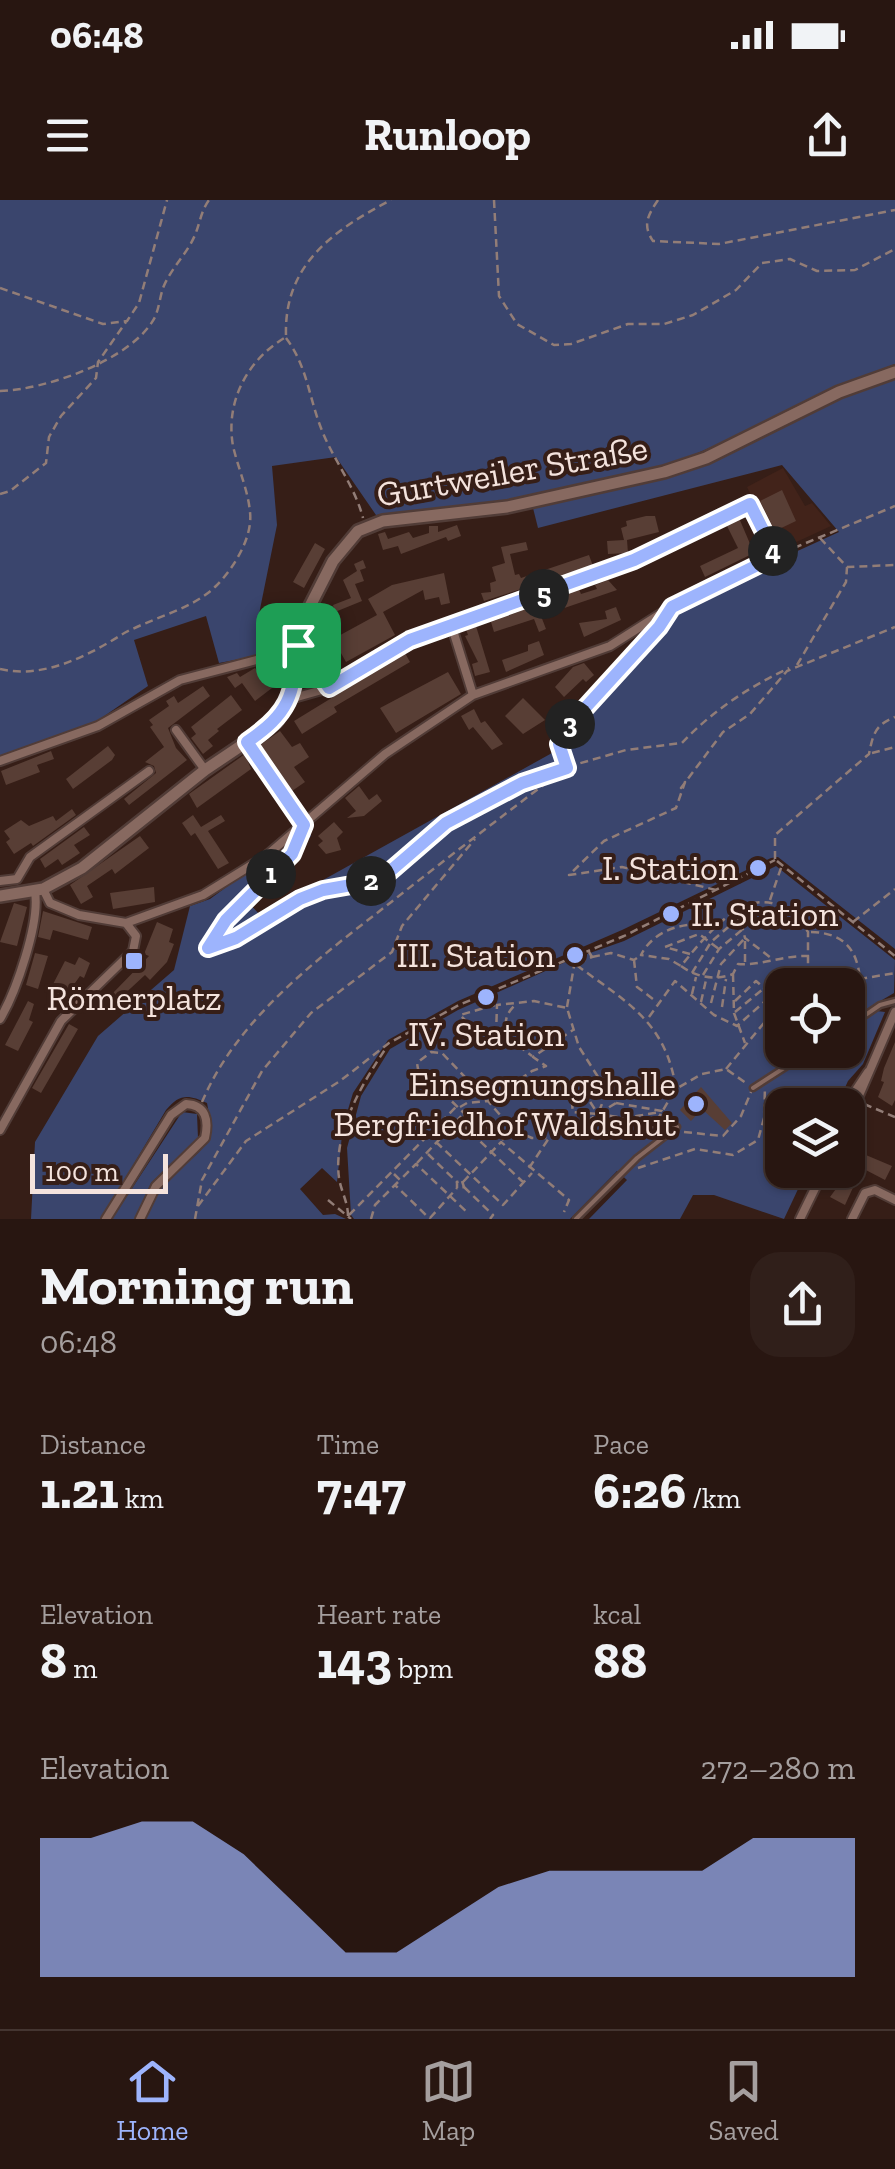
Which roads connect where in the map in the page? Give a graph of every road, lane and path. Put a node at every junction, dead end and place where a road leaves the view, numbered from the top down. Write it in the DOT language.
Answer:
graph roads {
  1 [pos="168,200"];
  2 [pos="210,200"];
  3 [pos="390,200"];
  4 [pos="494,200"];
  5 [pos="658,200"];
  6 [pos="895,210"];
  7 [pos="895,249"];
  8 [pos="0,288"];
  9 [pos="127,320"];
  10 [pos="286,337"];
  11 [pos="98,362"];
  12 [pos="895,372"];
  13 [pos="0,391"];
  14 [pos="0,494"];
  15 [pos="895,506"];
  16 [pos="365,527"];
  17 [pos="819,537"];
  18 [pos="776,556"];
  19 [pos="895,565"];
  20 [pos="847,567"];
  21 [pos="672,607"];
  22 [pos="452,624"];
  23 [pos="895,626"];
  24 [pos="297,651"];
  25 [pos="796,665"];
  26 [pos="0,669"];
  27 [pos="329,688"];
  28 [pos="472,695"];
  29 [pos="290,699"];
  30 [pos="895,717"];
  31 [pos="176,730"];
  32 [pos="247,742"];
  33 [pos="895,747"];
  34 [pos="869,754"];
  35 [pos="0,762"];
  36 [pos="567,768"];
  37 [pos="206,770"];
  38 [pos="149,771"];
  39 [pos="304,825"];
  40 [pos="483,831"];
  41 [pos="776,860"];
  42 [pos="782,865"];
  43 [pos="0,881"];
  44 [pos="895,889"];
  45 [pos="39,891"];
  46 [pos="718,891"];
  47 [pos="0,896"];
  48 [pos="769,901"];
  49 [pos="738,908"];
  50 [pos="740,917"];
  51 [pos="852,922"];
  52 [pos="126,923"];
  53 [pos="712,927"];
  54 [pos="743,928"];
  55 [pos="808,932"];
  56 [pos="705,936"];
  57 [pos="745,938"];
  58 [pos="711,942"];
  59 [pos="718,949"];
  60 [pos="589,950"];
  61 [pos="690,954"];
  62 [pos="642,955"];
  63 [pos="810,956"];
  64 [pos="895,956"];
  65 [pos="592,957"];
  66 [pos="772,959"];
  67 [pos="634,960"];
  68 [pos="574,964"];
  69 [pos="745,964"];
  70 [pos="681,966"];
  71 [pos="805,968"];
  72 [pos="858,968"];
  73 [pos="895,973"];
  74 [pos="694,974"];
  75 [pos="733,974"];
  76 [pos="704,977"];
  77 [pos="726,977"];
  78 [pos="716,978"];
  79 [pos="865,980"];
  80 [pos="764,988"];
  81 [pos="691,995"];
  82 [pos="765,1001"];
  83 [pos="895,1001"];
  84 [pos="518,1002"];
  85 [pos="735,1002"];
  86 [pos="700,1003"];
  87 [pos="711,1003"];
  88 [pos="659,1004"];
  89 [pos="497,1005"];
  90 [pos="722,1007"];
  91 [pos="566,1008"];
  92 [pos="895,1012"];
  93 [pos="734,1013"];
  94 [pos="865,1016"];
  95 [pos="0,1019"];
  96 [pos="648,1020"];
  97 [pos="764,1024"];
  98 [pos="737,1026"];
  99 [pos="573,1030"];
  100 [pos="496,1035"];
  101 [pos="510,1039"];
  102 [pos="389,1042"];
  103 [pos="745,1044"];
  104 [pos="533,1056"];
  105 [pos="726,1068"];
  106 [pos="784,1068"];
  107 [pos="871,1068"];
  108 [pos="776,1078"];
  109 [pos="753,1088"];
  110 [pos="855,1088"];
  111 [pos="862,1088"];
  112 [pos="676,1089"];
  113 [pos="607,1092"];
  114 [pos="488,1101"];
  115 [pos="616,1103"];
  116 [pos="865,1104"];
  117 [pos="458,1107"];
  118 [pos="200,1108"];
  119 [pos="662,1111"];
  120 [pos="464,1112"];
  121 [pos="596,1116"];
  122 [pos="895,1117"];
  123 [pos="454,1124"];
  124 [pos="465,1127"];
  125 [pos="678,1127"];
  126 [pos="0,1130"];
  127 [pos="512,1130"];
  128 [pos="493,1133"];
  129 [pos="549,1138"];
  130 [pos="436,1142"];
  131 [pos="501,1142"];
  132 [pos="426,1152"];
  133 [pos="492,1152"];
  134 [pos="416,1164"];
  135 [pos="529,1168"];
  136 [pos="534,1172"];
  137 [pos="393,1173"];
  138 [pos="470,1174"];
  139 [pos="617,1177"];
  140 [pos="400,1180"];
  141 [pos="457,1182"];
  142 [pos="464,1182"];
  143 [pos="524,1183"];
  144 [pos="395,1185"];
  145 [pos="457,1188"];
  146 [pos="464,1188"];
  147 [pos="815,1188"];
  148 [pos="450,1196"];
  149 [pos="328,1200"];
  150 [pos="895,1200"];
  151 [pos="503,1205"];
  152 [pos="198,1206"];
  153 [pos="564,1212"];
  154 [pos="469,1214"];
  155 [pos="349,1217"];
  156 [pos="492,1217"];
  157 [pos="106,1219"];
  158 [pos="140,1219"];
  159 [pos="195,1219"];
  160 [pos="371,1219"];
  161 [pos="429,1219"];
  162 [pos="576,1219"];
  163 [pos="800,1219"];
  164 [pos="852,1219"];
  1 -- 9 [label="path"];
  2 -- 11 [label="path"];
  3 -- 10 [label="path"];
  4 -- 7 [label="path"];
  5 -- 6 [label="path"];
  8 -- 9 [label="path"];
  9 -- 11 [label="path"];
  10 -- 16 [label="path"];
  10 -- 26 [label="path"];
  11 -- 13 [label="path"];
  11 -- 14 [label="path"];
  12 -- 16 [label="main road, Gurtweiler Straße"];
  15 -- 17 [label="path"];
  16 -- 24 [label="main road, Gurtweiler Straße"];
  17 -- 18 [label="path"];
  17 -- 20 [label="path"];
  18 -- 21 [label="street"];
  18 -- 22 [label="street"];
  19 -- 20 [label="path"];
  20 -- 25 [label="path"];
  21 -- 28 [label="street"];
  21 -- 36 [label="path"];
  22 -- 27 [label="street"];
  22 -- 28 [label="street"];
  23 -- 25 [label="path"];
  24 -- 27 [label="path"];
  24 -- 29 [label="main road, Gurtweiler Straße"];
  24 -- 35 [label="street"];
  25 -- 36 [label="path"];
  25 -- 46 [label="path"];
  27 -- 29 [label="street"];
  28 -- 39 [label="street"];
  29 -- 32 [label="main road"];
  30 -- 34 [label="path"];
  31 -- 37 [label="street"];
  32 -- 37 [label="main road"];
  32 -- 39 [label="street"];
  33 -- 34 [label="path"];
  34 -- 41 [label="path"];
  36 -- 39 [label="path"];
  36 -- 40 [label="path"];
  37 -- 45 [label="main road"];
  38 -- 43 [label="street"];
  39 -- 52 [label="street"];
  40 -- 118 [label="path"];
  40 -- 152 [label="path"];
  41 -- 42 [label="path"];
  41 -- 46 [label="path"];
  42 -- 48 [label="path"];
  42 -- 51 [label="path"];
  44 -- 51 [label="path"];
  45 -- 47 [label="main road"];
  45 -- 52 [label="street"];
  45 -- 95 [label="street"];
  46 -- 60 [label="path"];
  48 -- 49 [label="path"];
  48 -- 55 [label="path"];
  49 -- 50 [label="path"];
  49 -- 53 [label="path"];
  50 -- 54 [label="path"];
  50 -- 58 [label="path"];
  51 -- 64 [label="path"];
  52 -- 126 [label="street"];
  53 -- 56 [label="path"];
  53 -- 62 [label="path"];
  54 -- 57 [label="path"];
  54 -- 59 [label="path"];
  55 -- 63 [label="path"];
  55 -- 72 [label="path"];
  56 -- 58 [label="path"];
  56 -- 61 [label="path"];
  56 -- 61 [label="path"];
  57 -- 66 [label="path"];
  57 -- 69 [label="path"];
  57 -- 78 [label="path"];
  58 -- 59 [label="path"];
  58 -- 74 [label="path"];
  59 -- 76 [label="path"];
  60 -- 65 [label="path"];
  60 -- 102 [label="path"];
  61 -- 70 [label="path"];
  62 -- 67 [label="path"];
  62 -- 70 [label="path"];
  63 -- 66 [label="path"];
  63 -- 71 [label="path"];
  65 -- 67 [label="path"];
  65 -- 68 [label="path"];
  66 -- 69 [label="path"];
  67 -- 88 [label="path"];
  68 -- 91 [label="path"];
  68 -- 96 [label="path"];
  69 -- 75 [label="path"];
  70 -- 74 [label="path"];
  73 -- 79 [label="path"];
  74 -- 76 [label="path"];
  74 -- 81 [label="path"];
  75 -- 77 [label="path"];
  75 -- 85 [label="path"];
  76 -- 78 [label="path"];
  76 -- 86 [label="path"];
  77 -- 78 [label="path"];
  77 -- 90 [label="path"];
  78 -- 87 [label="path"];
  80 -- 85 [label="path"];
  80 -- 93 [label="path"];
  81 -- 86 [label="path"];
  81 -- 88 [label="path"];
  82 -- 98 [label="path"];
  83 -- 94 [label="lane"];
  84 -- 89 [label="path"];
  84 -- 91 [label="path"];
  84 -- 101 [label="path"];
  85 -- 93 [label="path"];
  86 -- 98 [label="path"];
  88 -- 96 [label="path"];
  89 -- 100 [label="path"];
  89 -- 100 [label="path"];
  91 -- 99 [label="path"];
  92 -- 107 [label="street"];
  93 -- 98 [label="path"];
  96 -- 112 [label="path"];
  97 -- 103 [label="path"];
  98 -- 103 [label="path"];
  99 -- 104 [label="path"];
  99 -- 113 [label="path"];
  100 -- 101 [label="path"];
  101 -- 104 [label="path"];
  102 -- 152 [label="path"];
  102 -- 155 [label="path"];
  103 -- 105 [label="path"];
  104 -- 114 [label="path"];
  105 -- 109 [label="path"];
  105 -- 112 [label="path"];
  106 -- 109 [label="lane"];
  107 -- 110 [label="street"];
  107 -- 111 [label="street"];
  108 -- 139 [label="path"];
  109 -- 125 [label="path"];
  112 -- 119 [label="path"];
  113 -- 115 [label="path"];
  113 -- 121 [label="path"];
  114 -- 117 [label="path"];
  114 -- 117 [label="path"];
  114 -- 127 [label="path"];
  115 -- 119 [label="path"];
  115 -- 121 [label="path"];
  116 -- 122 [label="path"];
  117 -- 120 [label="path"];
  117 -- 137 [label="path"];
  118 -- 157 [label="street"];
  118 -- 158 [label="street"];
  119 -- 121 [label="path"];
  119 -- 121 [label="path"];
  119 -- 125 [label="path"];
  120 -- 123 [label="path"];
  120 -- 124 [label="path"];
  120 -- 128 [label="path"];
  121 -- 121 [label="path"];
  121 -- 129 [label="path"];
  123 -- 124 [label="path"];
  123 -- 130 [label="path"];
  124 -- 133 [label="path"];
  125 -- 139 [label="lane"];
  127 -- 129 [label="path"];
  127 -- 131 [label="path"];
  129 -- 135 [label="path"];
  130 -- 132 [label="path"];
  130 -- 138 [label="path"];
  131 -- 133 [label="path"];
  131 -- 135 [label="path"];
  132 -- 134 [label="path"];
  132 -- 141 [label="path"];
  133 -- 138 [label="path"];
  133 -- 143 [label="path"];
  134 -- 140 [label="path"];
  134 -- 148 [label="path"];
  135 -- 136 [label="path"];
  136 -- 143 [label="path"];
  136 -- 153 [label="path"];
  137 -- 140 [label="path"];
  137 -- 155 [label="path"];
  138 -- 142 [label="path"];
  138 -- 151 [label="path"];
  139 -- 162 [label="lane"];
  140 -- 144 [label="path"];
  141 -- 142 [label="path"];
  141 -- 145 [label="path"];
  142 -- 146 [label="path"];
  143 -- 151 [label="path"];
  144 -- 160 [label="path"];
  144 -- 161 [label="path"];
  145 -- 146 [label="path"];
  145 -- 148 [label="path"];
  146 -- 156 [label="path"];
  147 -- 163 [label="street"];
  148 -- 154 [label="path"];
  148 -- 161 [label="path"];
  149 -- 155 [label="path"];
  150 -- 164 [label="street"];
  151 -- 156 [label="path"];
  152 -- 159 [label="path"];
}
